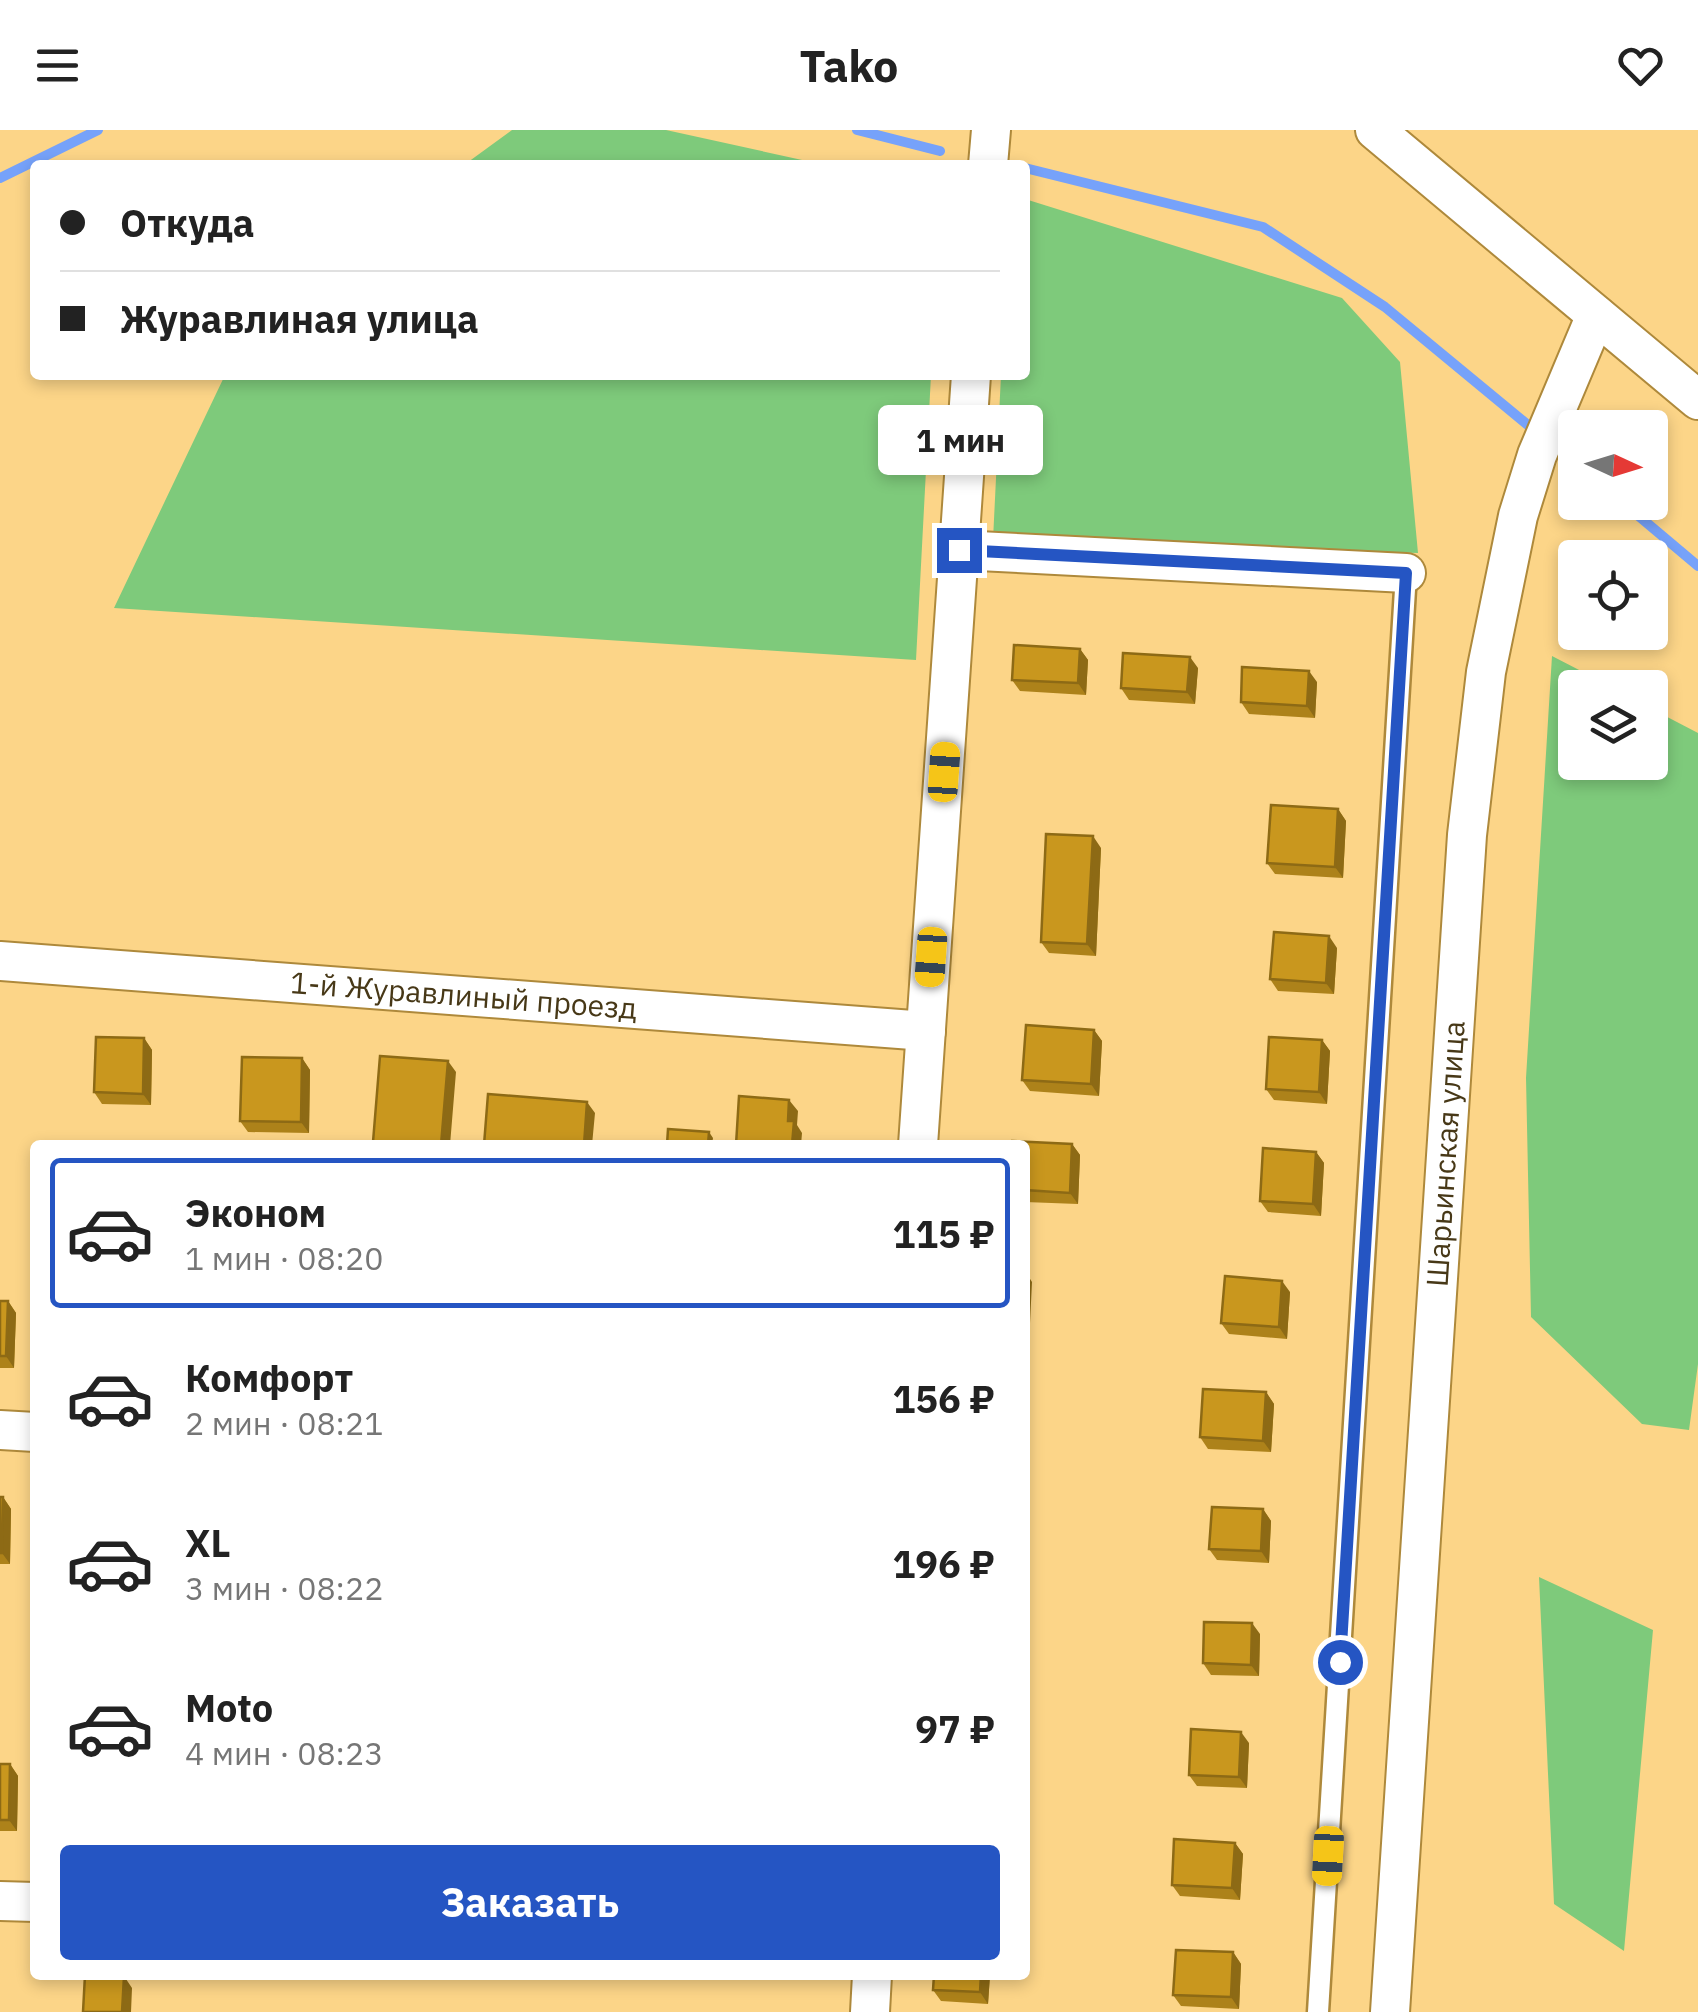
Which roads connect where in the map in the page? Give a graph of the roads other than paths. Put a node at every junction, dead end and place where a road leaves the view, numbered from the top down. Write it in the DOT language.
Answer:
graph roads {
  1 [pos="991,130"];
  2 [pos="1375,130"];
  3 [pos="988,160"];
  4 [pos="1596,315"];
  5 [pos="971,380"];
  6 [pos="1698,400"];
  7 [pos="959,550"];
  8 [pos="1406,573"];
  9 [pos="0,961"];
  10 [pos="926,1031"];
  11 [pos="918,1140"];
  12 [pos="0,1430"];
  13 [pos="30,1432"];
  14 [pos="0,1901"];
  15 [pos="30,1902"];
  16 [pos="872,1980"];
  17 [pos="870,2012"];
  18 [pos="1318,2012"];
  19 [pos="1390,2012"];
  1 -- 3 [label="street"];
  2 -- 4 [label="street"];
  4 -- 6 [label="street"];
  4 -- 19 [label="street, Шарьинская улица"];
  5 -- 7 [label="street"];
  7 -- 8 [label="street"];
  7 -- 10 [label="street"];
  8 -- 18 [label="lane"];
  9 -- 10 [label="street, 1-й Журавлиный проезд"];
  10 -- 11 [label="street"];
  12 -- 13 [label="street"];
  14 -- 15 [label="street"];
  16 -- 17 [label="street"];
}
